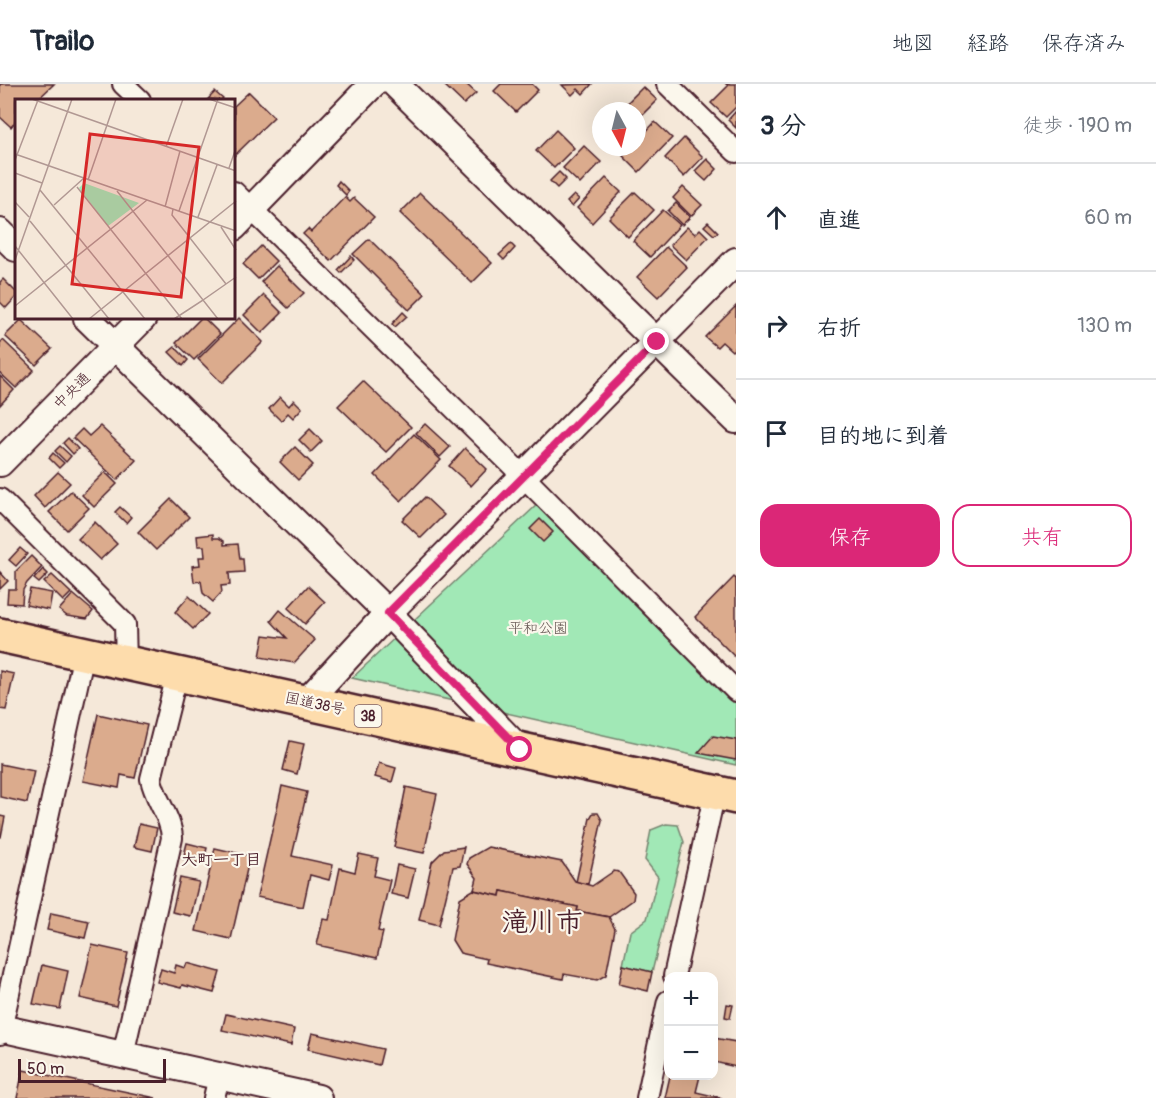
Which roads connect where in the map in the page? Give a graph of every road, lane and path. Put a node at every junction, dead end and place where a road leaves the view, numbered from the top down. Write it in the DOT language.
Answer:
graph roads {
  1 [pos="123,84"];
  2 [pos="373,84"];
  3 [pos="395,84"];
  4 [pos="667,84"];
  5 [pos="139,99"];
  6 [pos="736,152"];
  7 [pos="240,209"];
  8 [pos="0,232"];
  9 [pos="15,247"];
  10 [pos="736,261"];
  11 [pos="89,320"];
  12 [pos="142,320"];
  13 [pos="657,342"];
  14 [pos="116,346"];
  15 [pos="736,420"];
  16 [pos="0,463"];
  17 [pos="523,476"];
  18 [pos="0,499"];
  19 [pos="388,613"];
  20 [pos="0,635"];
  21 [pos="84,654"];
  22 [pos="126,664"];
  23 [pos="177,675"];
  24 [pos="736,691"];
  25 [pos="306,702"];
  26 [pos="520,750"];
  27 [pos="725,794"];
  28 [pos="675,972"];
  29 [pos="664,1023"];
  30 [pos="0,1030"];
  31 [pos="123,1055"];
  32 [pos="216,1087"];
  33 [pos="318,1098"];
  34 [pos="647,1098"];
  1 -- 5 [label="street"];
  2 -- 7 [label="street"];
  3 -- 13 [label="street"];
  4 -- 6 [label="street"];
  7 -- 17 [label="street"];
  8 -- 9 [label="street"];
  10 -- 13 [label="street"];
  11 -- 14 [label="street"];
  12 -- 14 [label="street, 中央通"];
  13 -- 15 [label="street"];
  13 -- 17 [label="street"];
  14 -- 16 [label="street, 中央通"];
  14 -- 19 [label="street"];
  17 -- 19 [label="street"];
  17 -- 24 [label="street"];
  18 -- 22 [label="street"];
  19 -- 25 [label="street"];
  19 -- 26 [label="street"];
  20 -- 21 [label="highway, 国道38号 / 38"];
  21 -- 22 [label="highway, 国道38号 / 38"];
  21 -- 30 [label="street"];
  22 -- 23 [label="highway, 国道38号 / 38"];
  23 -- 25 [label="highway, 国道38号 / 38"];
  23 -- 31 [label="street"];
  25 -- 26 [label="highway, 国道38号 / 38"];
  26 -- 27 [label="highway, 国道38号 / 38"];
  27 -- 28 [label="street"];
  29 -- 34 [label="street"];
  30 -- 31 [label="street"];
  31 -- 32 [label="street"];
  32 -- 33 [label="street"];
}
